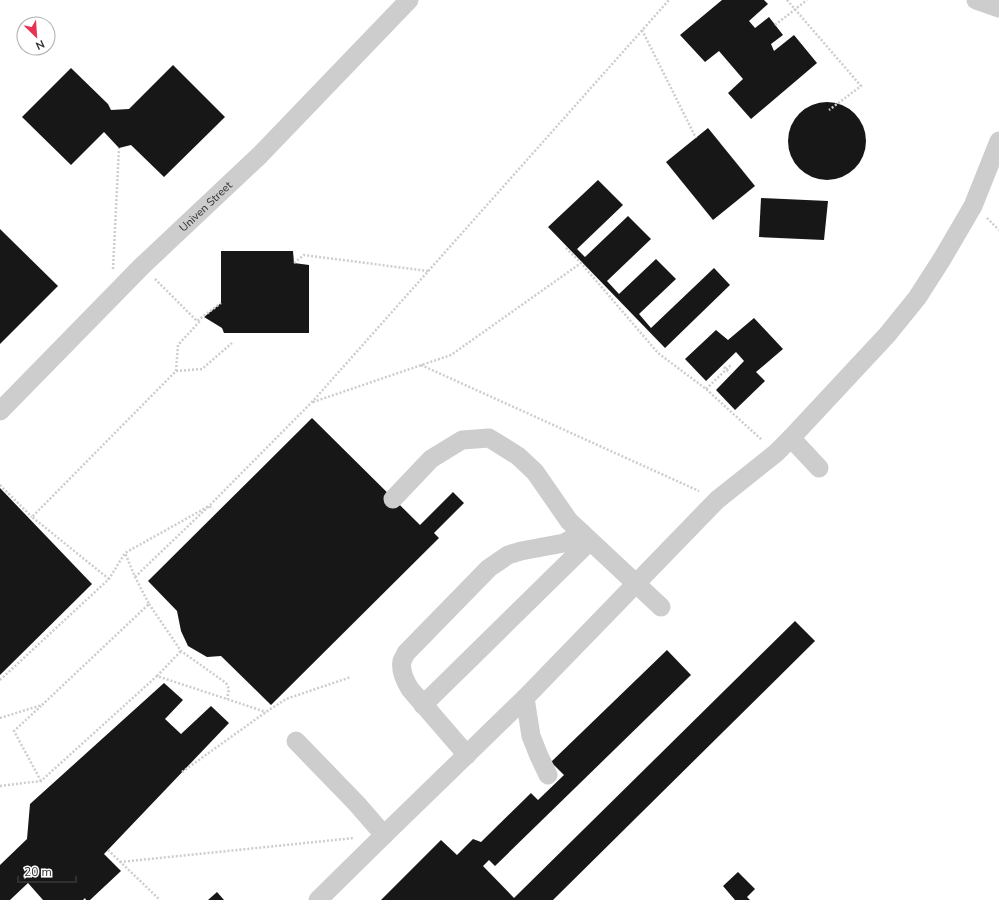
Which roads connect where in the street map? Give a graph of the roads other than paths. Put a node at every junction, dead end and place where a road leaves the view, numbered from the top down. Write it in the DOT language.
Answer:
graph roads {
  1 [pos="409,0"];
  2 [pos="976,0"];
  3 [pos="999,8"];
  4 [pos="999,140"];
  5 [pos="0,411"];
  6 [pos="791,438"];
  7 [pos="818,468"];
  8 [pos="393,499"];
  9 [pos="586,537"];
  10 [pos="637,583"];
  11 [pos="661,606"];
  12 [pos="525,698"];
  13 [pos="423,705"];
  14 [pos="296,741"];
  15 [pos="467,755"];
  16 [pos="548,775"];
  17 [pos="384,834"];
  18 [pos="318,900"];
  1 -- 5 [label="lane, Univen Street"];
  2 -- 3 [label="lane"];
  4 -- 6 [label="lane"];
  6 -- 7 [label="lane"];
  6 -- 10 [label="lane"];
  8 -- 9 [label="lane"];
  9 -- 10 [label="lane"];
  9 -- 13 [label="lane"];
  9 -- 13 [label="lane"];
  10 -- 11 [label="lane"];
  10 -- 12 [label="lane"];
  12 -- 15 [label="lane"];
  12 -- 16 [label="lane"];
  13 -- 15 [label="lane"];
  14 -- 17 [label="lane"];
  15 -- 17 [label="lane"];
  17 -- 18 [label="lane"];
}
